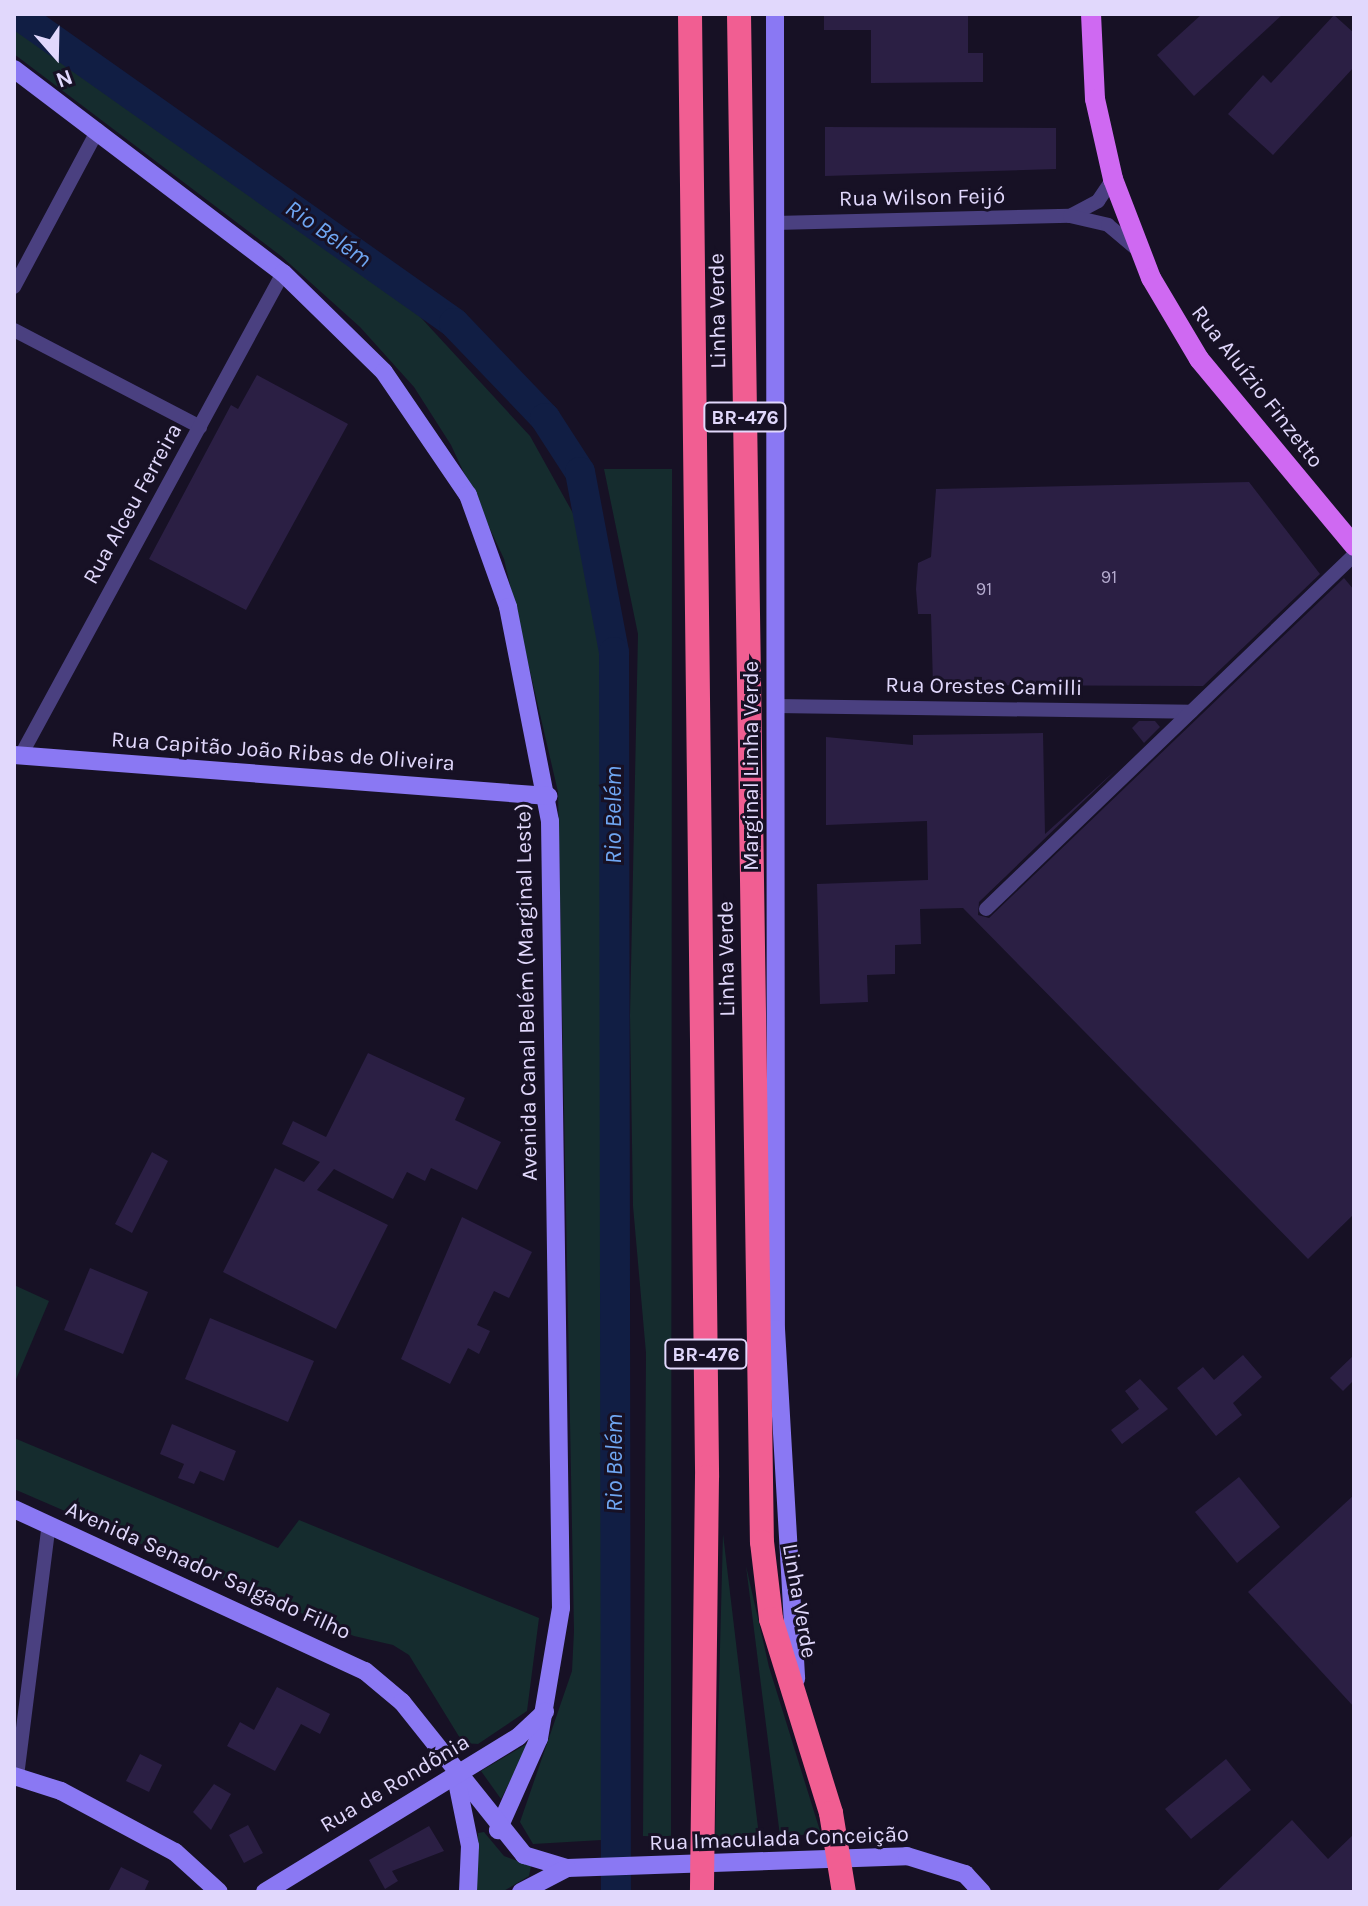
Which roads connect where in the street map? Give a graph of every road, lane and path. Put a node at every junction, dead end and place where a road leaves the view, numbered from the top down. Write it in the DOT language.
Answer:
graph roads {
  1 [pos="690,14"];
  2 [pos="739,14"];
  3 [pos="775,14"];
  4 [pos="1091,14"];
  5 [pos="14,69"];
  6 [pos="98,130"];
  7 [pos="1113,179"];
  8 [pos="1070,216"];
  9 [pos="775,223"];
  10 [pos="1139,251"];
  11 [pos="283,273"];
  12 [pos="14,287"];
  13 [pos="14,330"];
  14 [pos="200,427"];
  15 [pos="1354,546"];
  16 [pos="1354,555"];
  17 [pos="776,706"];
  18 [pos="1191,712"];
  19 [pos="18,755"];
  20 [pos="548,796"];
  21 [pos="986,909"];
  22 [pos="14,1509"];
  23 [pos="49,1524"];
  24 [pos="796,1709"];
  25 [pos="546,1711"];
  26 [pos="456,1775"];
  27 [pos="16,1776"];
  28 [pos="498,1830"];
  29 [pos="840,1857"];
  30 [pos="702,1866"];
  31 [pos="567,1868"];
  32 [pos="219,1892"];
  33 [pos="265,1892"];
  34 [pos="468,1892"];
  35 [pos="521,1892"];
  36 [pos="702,1892"];
  37 [pos="844,1892"];
  38 [pos="982,1892"];
  1 -- 30 [label="highway, Linha Verde / BR-476"];
  2 -- 24 [label="highway, Linha Verde / BR-476"];
  3 -- 9 [label="street, Marginal Linha Verde"];
  4 -- 7 [label="main road, Rua Aluízio Finzetto"];
  5 -- 6 [label="street, Avenida Canal Belém (Marginal Leste)"];
  6 -- 11 [label="street, Avenida Canal Belém (Marginal Leste)"];
  6 -- 12 [label="street"];
  7 -- 8 [label="street"];
  7 -- 10 [label="main road, Rua Aluízio Finzetto"];
  8 -- 9 [label="street, Rua Wilson Feijó"];
  8 -- 10 [label="street, Rua Wilson Feijó"];
  9 -- 17 [label="street, Marginal Linha Verde"];
  10 -- 15 [label="main road, Rua Aluízio Finzetto"];
  11 -- 14 [label="street, Rua Alceu Ferreira"];
  11 -- 20 [label="street, Avenida Canal Belém (Marginal Leste)"];
  13 -- 14 [label="street"];
  14 -- 19 [label="street, Rua Alceu Ferreira"];
  16 -- 18 [label="street"];
  17 -- 18 [label="street, Rua Orestes Camilli"];
  17 -- 24 [label="street, Marginal Linha Verde"];
  18 -- 21 [label="street"];
  19 -- 20 [label="street, Rua Capitão João Ribas de Oliveira"];
  20 -- 25 [label="street, Avenida Canal Belém (Marginal Leste)"];
  22 -- 23 [label="street, Avenida Senador Salgado Filho"];
  23 -- 26 [label="street, Avenida Senador Salgado Filho"];
  23 -- 27 [label="street"];
  24 -- 29 [label="highway, Linha Verde / BR-476"];
  25 -- 26 [label="street, Rua de Rondônia"];
  25 -- 28 [label="street, Avenida Canal Belém (Marginal Leste)"];
  26 -- 28 [label="street, Rua Imaculada Conceição"];
  26 -- 33 [label="street, Rua de Rondônia"];
  26 -- 34 [label="street, Avenida Senador Salgado Filho"];
  27 -- 32 [label="street"];
  28 -- 31 [label="street, Rua Imaculada Conceição"];
  29 -- 30 [label="street, Rua Imaculada Conceição"];
  29 -- 37 [label="highway, Linha Verde / BR-476"];
  29 -- 38 [label="street, Rua Imaculada Conceição"];
  30 -- 31 [label="street, Rua Imaculada Conceição"];
  30 -- 36 [label="highway, Linha Verde / BR-476"];
  31 -- 35 [label="street, Rua Imaculada Conceição"];
}
